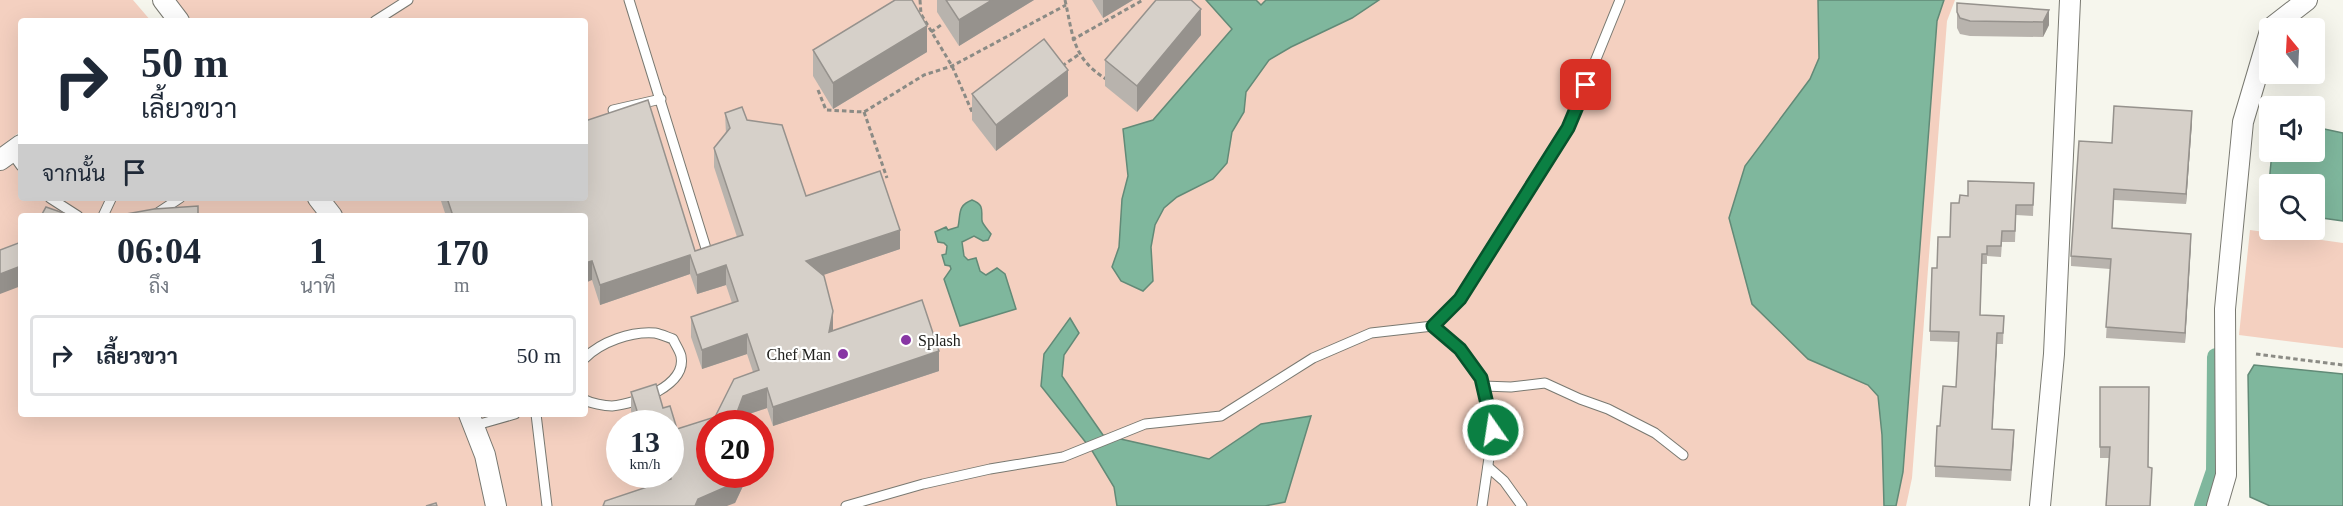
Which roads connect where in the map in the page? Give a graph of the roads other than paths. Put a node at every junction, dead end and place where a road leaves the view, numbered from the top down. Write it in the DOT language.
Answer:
graph roads {
  1 [pos="163,0"];
  2 [pos="408,0"];
  3 [pos="629,0"];
  4 [pos="1620,0"];
  5 [pos="2070,0"];
  6 [pos="2307,0"];
  7 [pos="177,18"];
  8 [pos="380,18"];
  9 [pos="2285,18"];
  10 [pos="2259,67"];
  11 [pos="660,99"];
  12 [pos="613,110"];
  13 [pos="55,201"];
  14 [pos="176,201"];
  15 [pos="320,201"];
  16 [pos="73,213"];
  17 [pos="158,213"];
  18 [pos="330,213"];
  19 [pos="709,258"];
  20 [pos="1433,326"];
  21 [pos="588,355"];
  22 [pos="1483,386"];
  23 [pos="588,401"];
  24 [pos="493,417"];
  25 [pos="536,417"];
  26 [pos="471,420"];
  27 [pos="1683,455"];
  28 [pos="1488,467"];
  29 [pos="496,506"];
  30 [pos="547,506"];
  31 [pos="846,506"];
  32 [pos="1482,506"];
  33 [pos="1522,506"];
  34 [pos="2040,506"];
  35 [pos="2217,506"];
  1 -- 7 [label="street"];
  2 -- 8 [label="lane"];
  3 -- 11 [label="lane"];
  4 -- 20 [label="lane"];
  5 -- 34 [label="street"];
  6 -- 9 [label="street"];
  10 -- 35 [label="street"];
  11 -- 12 [label="lane"];
  11 -- 19 [label="lane"];
  13 -- 16 [label="lane"];
  14 -- 17 [label="lane"];
  15 -- 18 [label="street"];
  20 -- 22 [label="lane"];
  20 -- 31 [label="lane"];
  21 -- 23 [label="lane"];
  22 -- 27 [label="lane"];
  22 -- 28 [label="lane"];
  24 -- 26 [label="lane"];
  25 -- 30 [label="lane"];
  26 -- 29 [label="street"];
  28 -- 32 [label="lane"];
  28 -- 33 [label="lane"];
}
